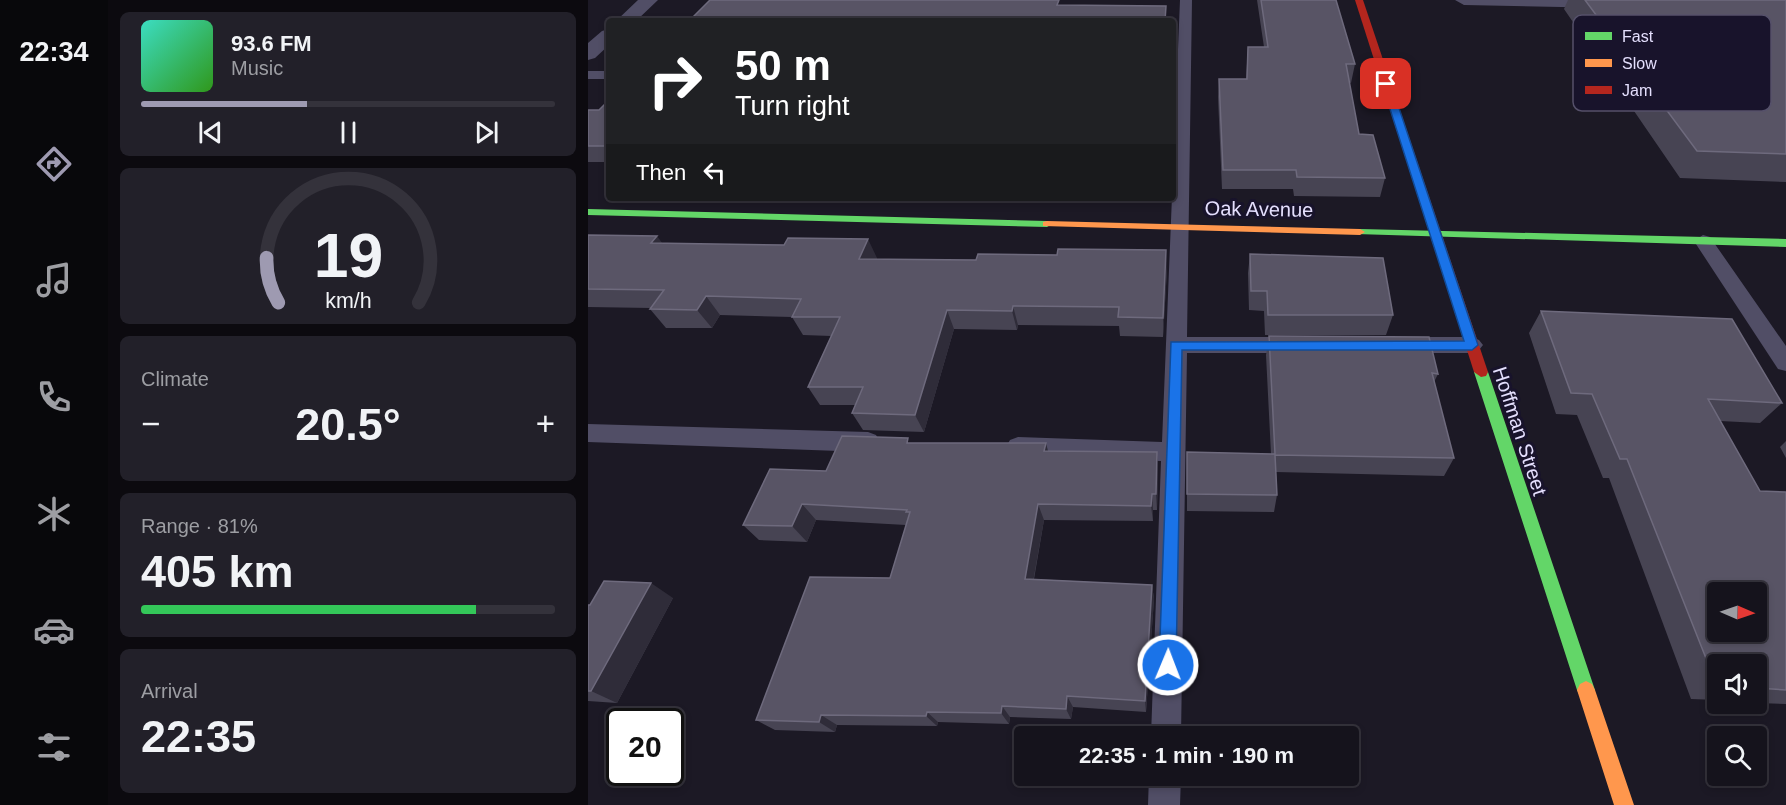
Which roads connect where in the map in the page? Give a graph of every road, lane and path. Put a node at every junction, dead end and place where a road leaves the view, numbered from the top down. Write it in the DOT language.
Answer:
graph roads {
  1 [pos="649,0"];
  2 [pos="1186,0"];
  3 [pos="1359,0"];
  4 [pos="1464,0"];
  5 [pos="1538,1"];
  6 [pos="1633,3"];
  7 [pos="628,18"];
  8 [pos="606,38"];
  9 [pos="588,54"];
  10 [pos="588,75"];
  11 [pos="606,75"];
  12 [pos="1178,89"];
  13 [pos="588,212"];
  14 [pos="1179,226"];
  15 [pos="1434,232"];
  16 [pos="1703,241"];
  17 [pos="1786,243"];
  18 [pos="1176,345"];
  19 [pos="1318,345"];
  20 [pos="1377,345"];
  21 [pos="1472,345"];
  22 [pos="1786,363"];
  23 [pos="588,433"];
  24 [pos="886,443"];
  25 [pos="994,446"];
  26 [pos="1173,452"];
  27 [pos="1166,726"];
  28 [pos="1165,786"];
  29 [pos="1164,805"];
  30 [pos="1624,805"];
  1 -- 7 [label="street"];
  2 -- 12 [label="lane"];
  3 -- 15 [label="street, Hoffman Street"];
  4 -- 5 [label="street"];
  5 -- 6 [label="street"];
  8 -- 9 [label="street"];
  10 -- 11 [label="lane"];
  12 -- 14 [label="lane"];
  13 -- 14 [label="street, Oak Avenue"];
  14 -- 15 [label="street, Oak Avenue"];
  14 -- 18 [label="lane"];
  15 -- 16 [label="street, Oak Avenue"];
  15 -- 21 [label="street, Hoffman Street"];
  16 -- 17 [label="street, Oak Avenue"];
  16 -- 22 [label="lane"];
  18 -- 19 [label="lane"];
  18 -- 26 [label="lane"];
  20 -- 21 [label="lane"];
  21 -- 30 [label="street, Hoffman Street"];
  23 -- 24 [label="lane"];
  25 -- 26 [label="lane"];
  26 -- 27 [label="lane"];
  28 -- 29 [label="lane"];
}
